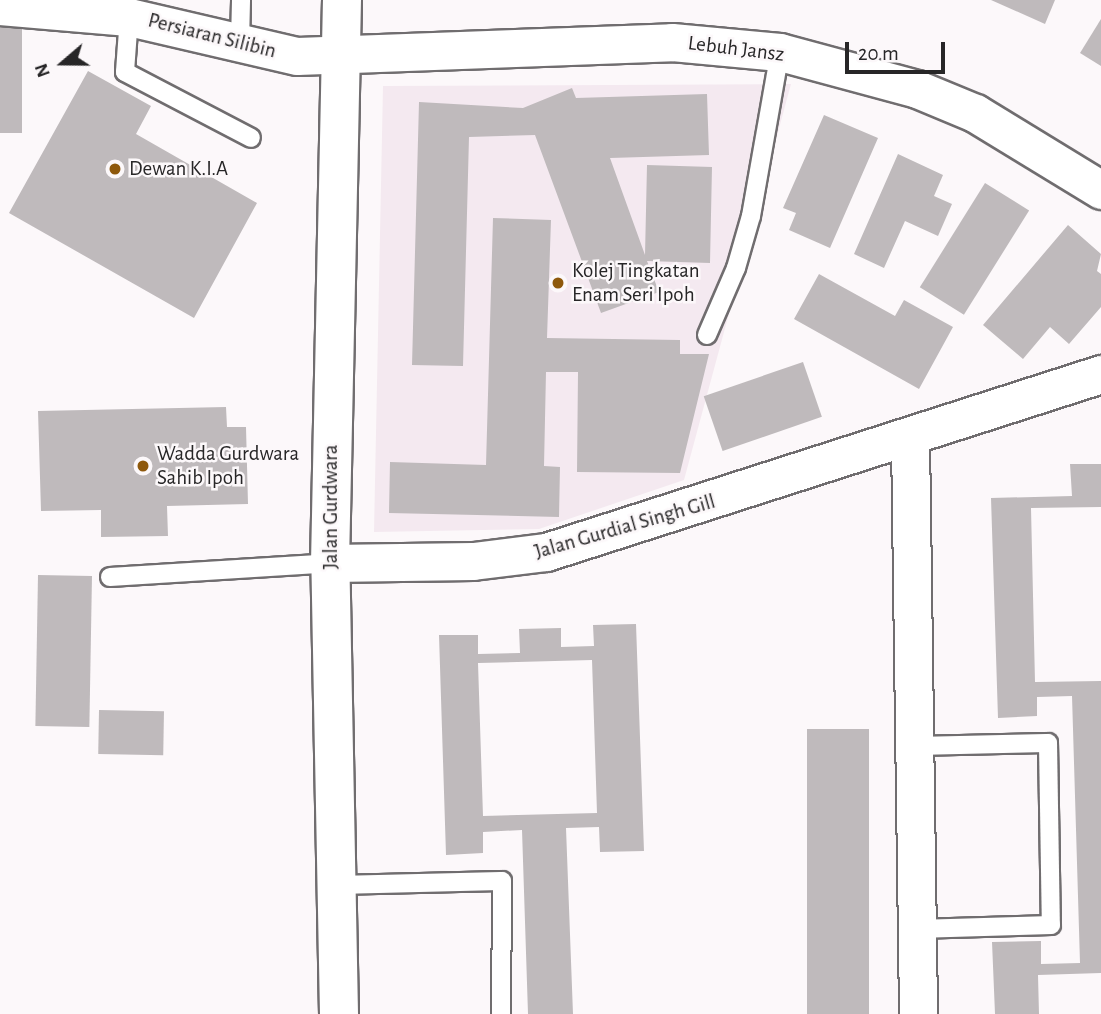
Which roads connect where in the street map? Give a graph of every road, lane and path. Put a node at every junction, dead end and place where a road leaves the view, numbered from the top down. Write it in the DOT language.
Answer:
graph roads {
  1 [pos="241,0"];
  2 [pos="342,0"];
  3 [pos="0,6"];
  4 [pos="130,16"];
  5 [pos="240,42"];
  6 [pos="780,52"];
  7 [pos="341,57"];
  8 [pos="251,138"];
  9 [pos="1101,190"];
  10 [pos="707,335"];
  11 [pos="1101,374"];
  12 [pos="910,438"];
  13 [pos="330,564"];
  14 [pos="110,577"];
  15 [pos="914,747"];
  16 [pos="336,885"];
  17 [pos="917,929"];
  18 [pos="339,1014"];
  19 [pos="500,1014"];
  20 [pos="918,1014"];
  1 -- 5 [label="lane"];
  2 -- 7 [label="street, Jalan Gurdwara"];
  3 -- 4 [label="street, Persiaran Silibin"];
  4 -- 5 [label="street, Persiaran Silibin"];
  4 -- 8 [label="lane"];
  5 -- 7 [label="street, Persiaran Silibin"];
  6 -- 7 [label="street, Lebuh Jansz"];
  6 -- 9 [label="street, Lebuh Jansz"];
  6 -- 10 [label="lane"];
  7 -- 13 [label="street, Jalan Gurdwara"];
  11 -- 12 [label="street, Jalan Gurdial Singh Gill"];
  12 -- 13 [label="street, Jalan Gurdial Singh Gill"];
  12 -- 15 [label="street"];
  13 -- 14 [label="lane"];
  13 -- 16 [label="street, Jalan Gurdwara"];
  15 -- 17 [label="street"];
  15 -- 17 [label="lane"];
  16 -- 18 [label="street, Jalan Gurdwara"];
  16 -- 19 [label="lane"];
  17 -- 20 [label="street"];
}
